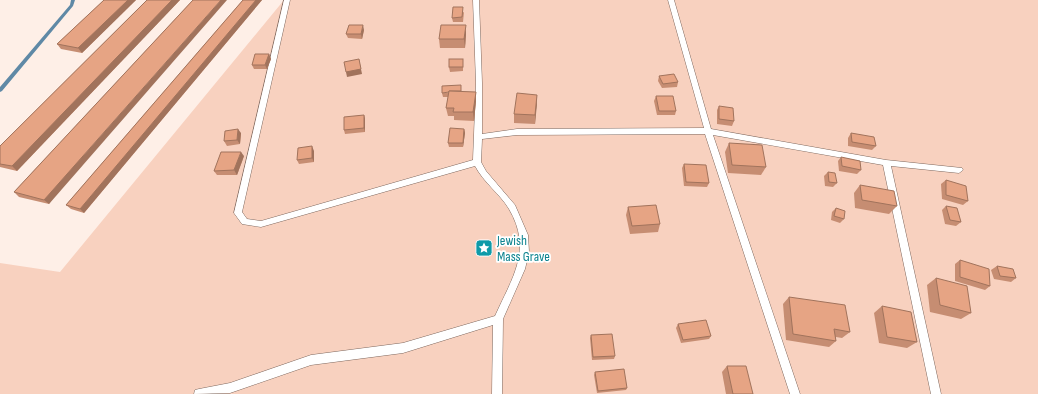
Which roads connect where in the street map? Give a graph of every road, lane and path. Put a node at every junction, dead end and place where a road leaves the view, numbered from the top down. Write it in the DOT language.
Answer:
graph roads {
  1 [pos="287,0"];
  2 [pos="476,0"];
  3 [pos="671,0"];
  4 [pos="708,131"];
  5 [pos="478,137"];
  6 [pos="477,162"];
  7 [pos="886,163"];
  8 [pos="959,170"];
  9 [pos="498,319"];
  10 [pos="200,394"];
  11 [pos="497,394"];
  12 [pos="795,394"];
  13 [pos="936,394"];
  1 -- 6 [label="lane"];
  2 -- 5 [label="lane"];
  3 -- 4 [label="lane"];
  4 -- 5 [label="lane"];
  4 -- 7 [label="lane"];
  4 -- 12 [label="lane"];
  5 -- 6 [label="lane"];
  6 -- 9 [label="lane"];
  7 -- 8 [label="lane"];
  7 -- 13 [label="lane"];
  9 -- 10 [label="lane"];
  9 -- 11 [label="lane"];
}
